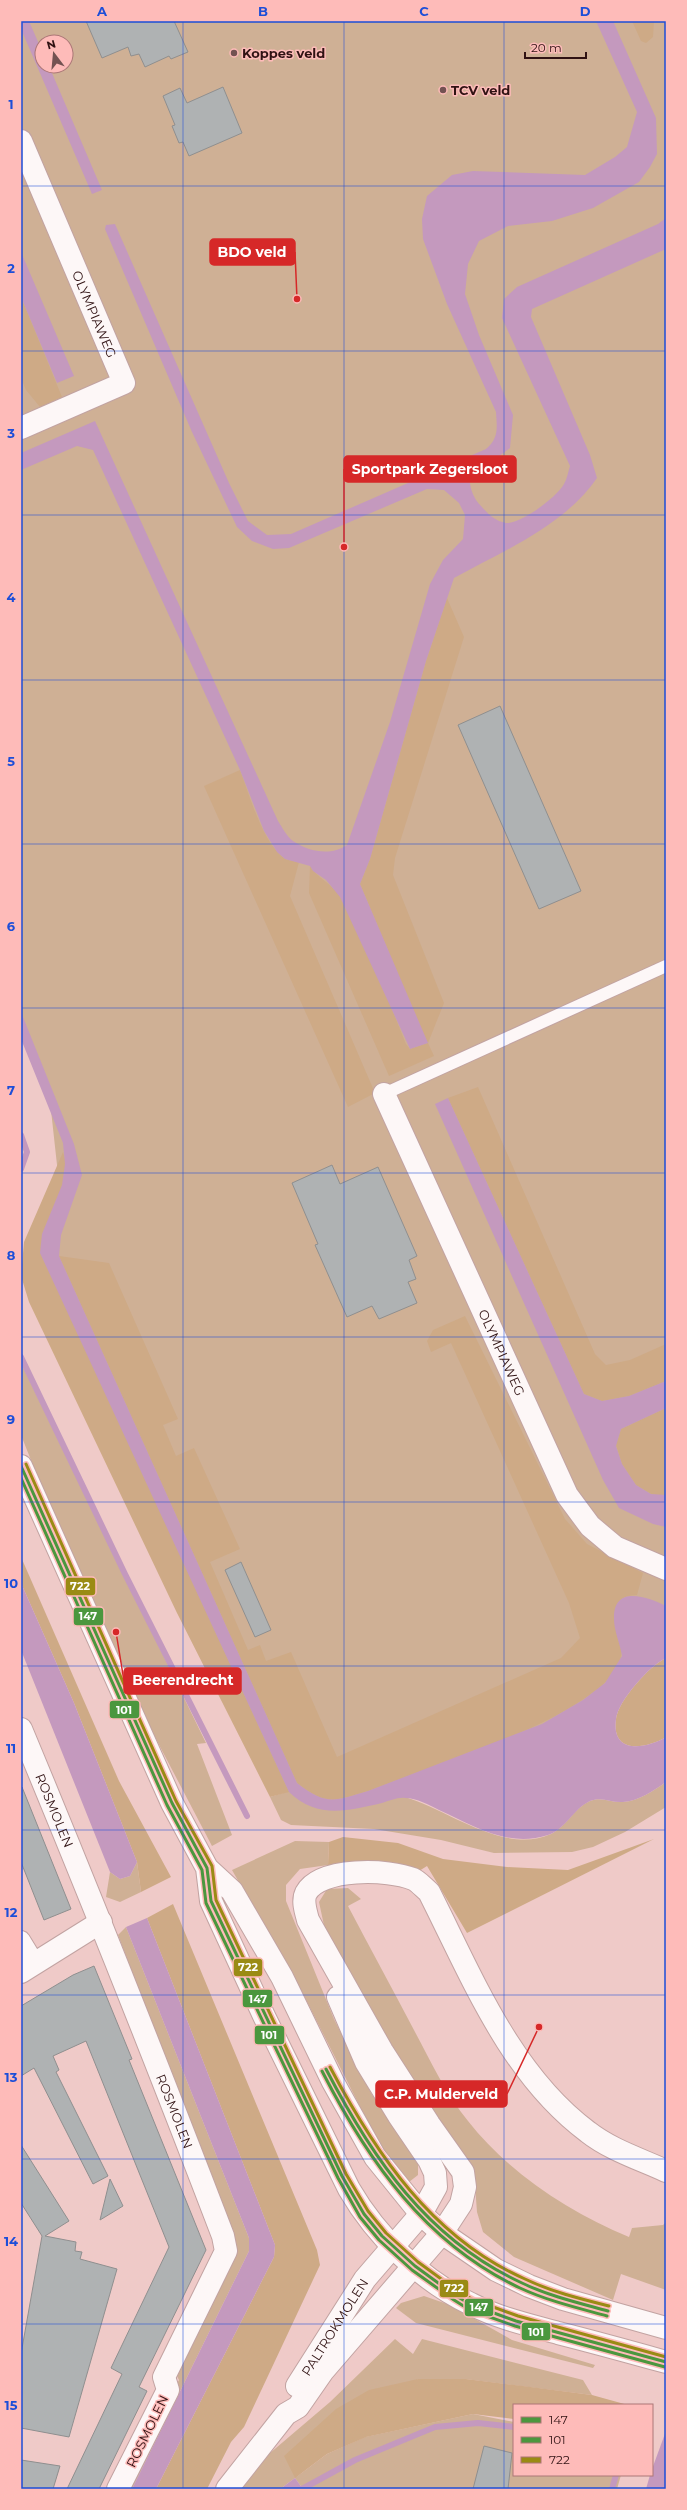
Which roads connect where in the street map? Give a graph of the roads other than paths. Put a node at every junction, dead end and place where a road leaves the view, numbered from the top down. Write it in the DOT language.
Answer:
graph roads {
  1 [pos="21,141"];
  2 [pos="21,428"];
  3 [pos="666,966"];
  4 [pos="384,1094"];
  5 [pos="21,1466"];
  6 [pos="666,1569"];
  7 [pos="21,1729"];
  8 [pos="203,1860"];
  9 [pos="101,1922"];
  10 [pos="21,1940"];
  11 [pos="325,1951"];
  12 [pos="28,1968"];
  13 [pos="666,2171"];
  14 [pos="421,2214"];
  15 [pos="442,2233"];
  16 [pos="392,2246"];
  17 [pos="414,2266"];
  18 [pos="666,2328"];
  19 [pos="666,2362"];
  20 [pos="286,2414"];
  21 [pos="118,2489"];
  22 [pos="227,2489"];
  1 -- 2 [label="street, OLYMPIAWEG"];
  3 -- 4 [label="lane"];
  4 -- 6 [label="street, OLYMPIAWEG"];
  5 -- 8 [label="street"];
  7 -- 9 [label="street, ROSMOLEN"];
  8 -- 14 [label="street"];
  8 -- 16 [label="street"];
  9 -- 12 [label="street"];
  9 -- 21 [label="street, ROSMOLEN"];
  10 -- 12 [label="street"];
  11 -- 13 [label="street"];
  11 -- 14 [label="street, PALTROKMOLEN"];
  11 -- 15 [label="street, PALTROKMOLEN"];
  14 -- 15 [label="street"];
  14 -- 16 [label="street, PALTROKMOLEN"];
  15 -- 17 [label="street, PALTROKMOLEN"];
  15 -- 18 [label="street"];
  16 -- 17 [label="street"];
  16 -- 20 [label="street, PALTROKMOLEN"];
  17 -- 19 [label="street"];
  17 -- 20 [label="street, PALTROKMOLEN"];
  20 -- 22 [label="street, PALTROKMOLEN"];
}
